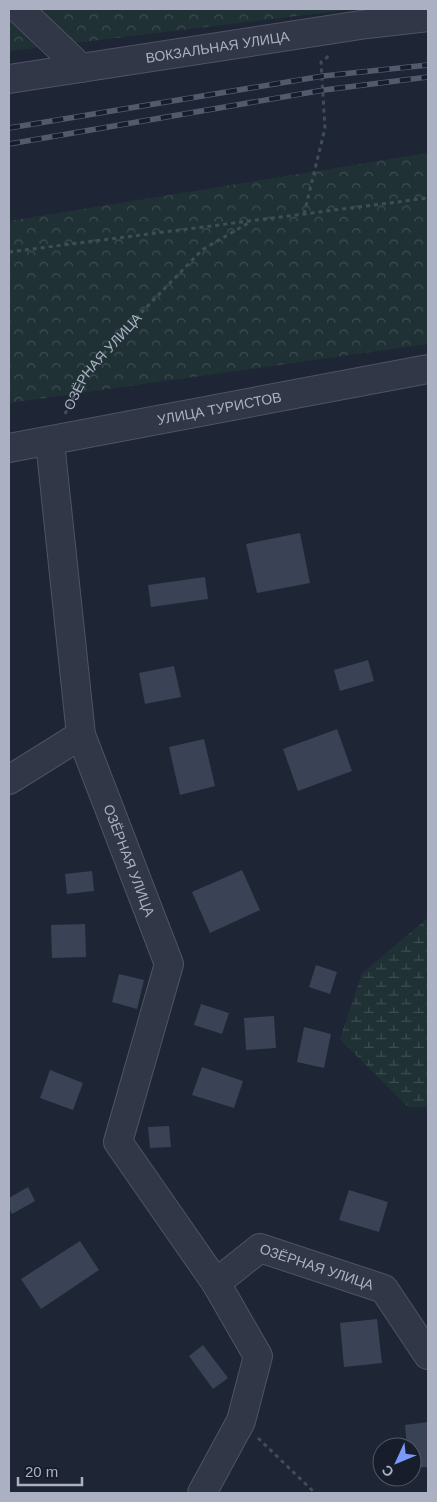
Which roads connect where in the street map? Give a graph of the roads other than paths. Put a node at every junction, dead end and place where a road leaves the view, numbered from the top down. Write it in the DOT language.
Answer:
graph roads {
  1 [pos="19,9"];
  2 [pos="428,17"];
  3 [pos="81,68"];
  4 [pos="9,79"];
  5 [pos="428,369"];
  6 [pos="50,442"];
  7 [pos="9,448"];
  8 [pos="81,735"];
  9 [pos="9,780"];
  10 [pos="216,1283"];
  11 [pos="428,1355"];
  12 [pos="202,1493"];
  1 -- 3 [label="street"];
  2 -- 3 [label="street, ВОКЗАЛЬНАЯ УЛИЦА"];
  3 -- 4 [label="street, ВОКЗАЛЬНАЯ УЛИЦА"];
  5 -- 6 [label="street, УЛИЦА ТУРИСТОВ"];
  6 -- 7 [label="street, УЛИЦА ТУРИСТОВ"];
  6 -- 8 [label="street, ОЗЁРНАЯ УЛИЦА"];
  8 -- 9 [label="street"];
  8 -- 10 [label="street, ОЗЁРНАЯ УЛИЦА"];
  10 -- 11 [label="street, ОЗЁРНАЯ УЛИЦА"];
  10 -- 12 [label="street"];
}
